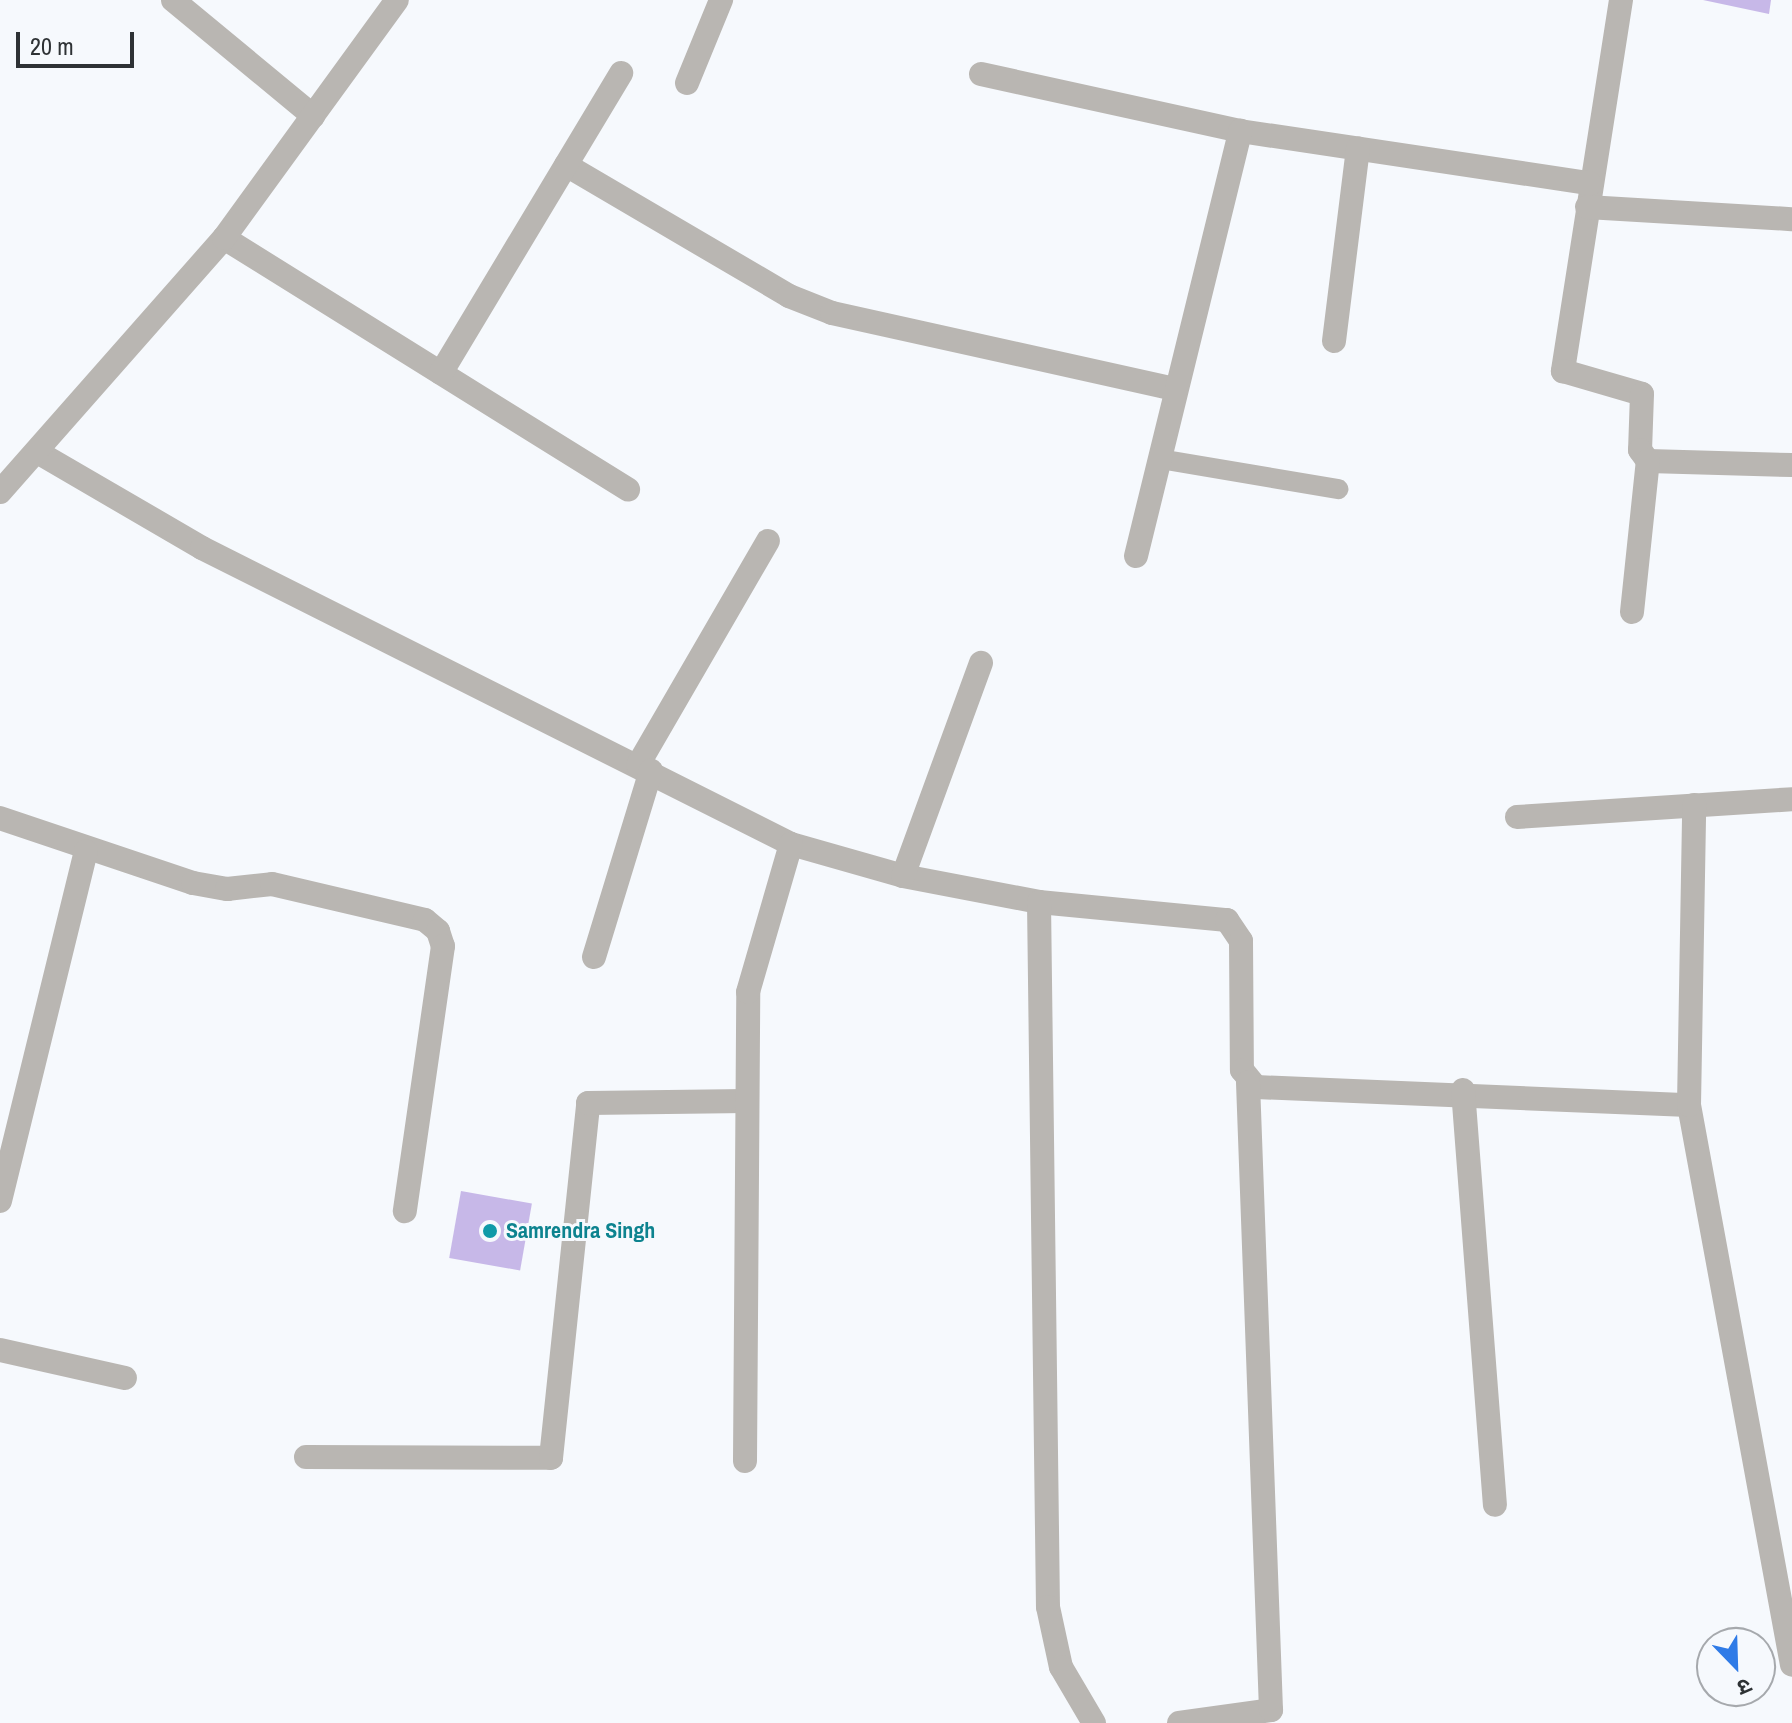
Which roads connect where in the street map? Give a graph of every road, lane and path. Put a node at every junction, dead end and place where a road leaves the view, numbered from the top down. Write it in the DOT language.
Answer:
graph roads {
  1 [pos="173,0"];
  2 [pos="397,0"];
  3 [pos="721,0"];
  4 [pos="1621,0"];
  5 [pos="621,73"];
  6 [pos="981,74"];
  7 [pos="687,83"];
  8 [pos="313,116"];
  9 [pos="1240,131"];
  10 [pos="1358,148"];
  11 [pos="566,165"];
  12 [pos="1588,195"];
  13 [pos="1792,219"];
  14 [pos="224,238"];
  15 [pos="1334,341"];
  16 [pos="441,373"];
  17 [pos="1176,389"];
  18 [pos="39,453"];
  19 [pos="1160,459"];
  20 [pos="1648,461"];
  21 [pos="1792,465"];
  22 [pos="628,489"];
  23 [pos="1338,489"];
  24 [pos="0,492"];
  25 [pos="768,541"];
  26 [pos="1136,556"];
  27 [pos="1632,612"];
  28 [pos="981,663"];
  29 [pos="644,768"];
  30 [pos="1792,799"];
  31 [pos="1694,805"];
  32 [pos="1517,817"];
  33 [pos="0,818"];
  34 [pos="791,844"];
  35 [pos="86,851"];
  36 [pos="903,876"];
  37 [pos="1039,902"];
  38 [pos="594,957"];
  39 [pos="1248,1082"];
  40 [pos="1463,1090"];
  41 [pos="747,1101"];
  42 [pos="1689,1105"];
  43 [pos="0,1201"];
  44 [pos="405,1211"];
  45 [pos="0,1350"];
  46 [pos="125,1378"];
  47 [pos="306,1457"];
  48 [pos="745,1461"];
  49 [pos="1495,1505"];
  50 [pos="1792,1665"];
  51 [pos="1094,1723"];
  52 [pos="1179,1723"];
  1 -- 8 [label="street"];
  2 -- 8 [label="street"];
  3 -- 7 [label="street"];
  4 -- 12 [label="street"];
  5 -- 11 [label="street"];
  6 -- 9 [label="street"];
  8 -- 14 [label="street"];
  9 -- 10 [label="street"];
  9 -- 17 [label="street"];
  10 -- 12 [label="street"];
  10 -- 15 [label="street"];
  11 -- 16 [label="street"];
  11 -- 17 [label="street"];
  12 -- 13 [label="street"];
  12 -- 20 [label="street"];
  14 -- 16 [label="street"];
  14 -- 18 [label="street"];
  16 -- 22 [label="street"];
  17 -- 19 [label="street"];
  18 -- 24 [label="street"];
  18 -- 29 [label="street"];
  19 -- 23 [label="lane"];
  19 -- 26 [label="street"];
  20 -- 21 [label="street"];
  20 -- 27 [label="street"];
  25 -- 29 [label="street"];
  28 -- 36 [label="street"];
  29 -- 34 [label="street"];
  29 -- 38 [label="street"];
  30 -- 31 [label="street"];
  31 -- 32 [label="street"];
  31 -- 42 [label="street"];
  33 -- 35 [label="street"];
  34 -- 36 [label="street"];
  34 -- 41 [label="street"];
  35 -- 43 [label="street"];
  35 -- 44 [label="street"];
  36 -- 37 [label="street"];
  37 -- 39 [label="street"];
  37 -- 51 [label="street"];
  39 -- 40 [label="street"];
  39 -- 52 [label="street"];
  40 -- 42 [label="street"];
  40 -- 49 [label="street"];
  41 -- 47 [label="street"];
  41 -- 48 [label="street"];
  42 -- 50 [label="street"];
  45 -- 46 [label="street"];
}
